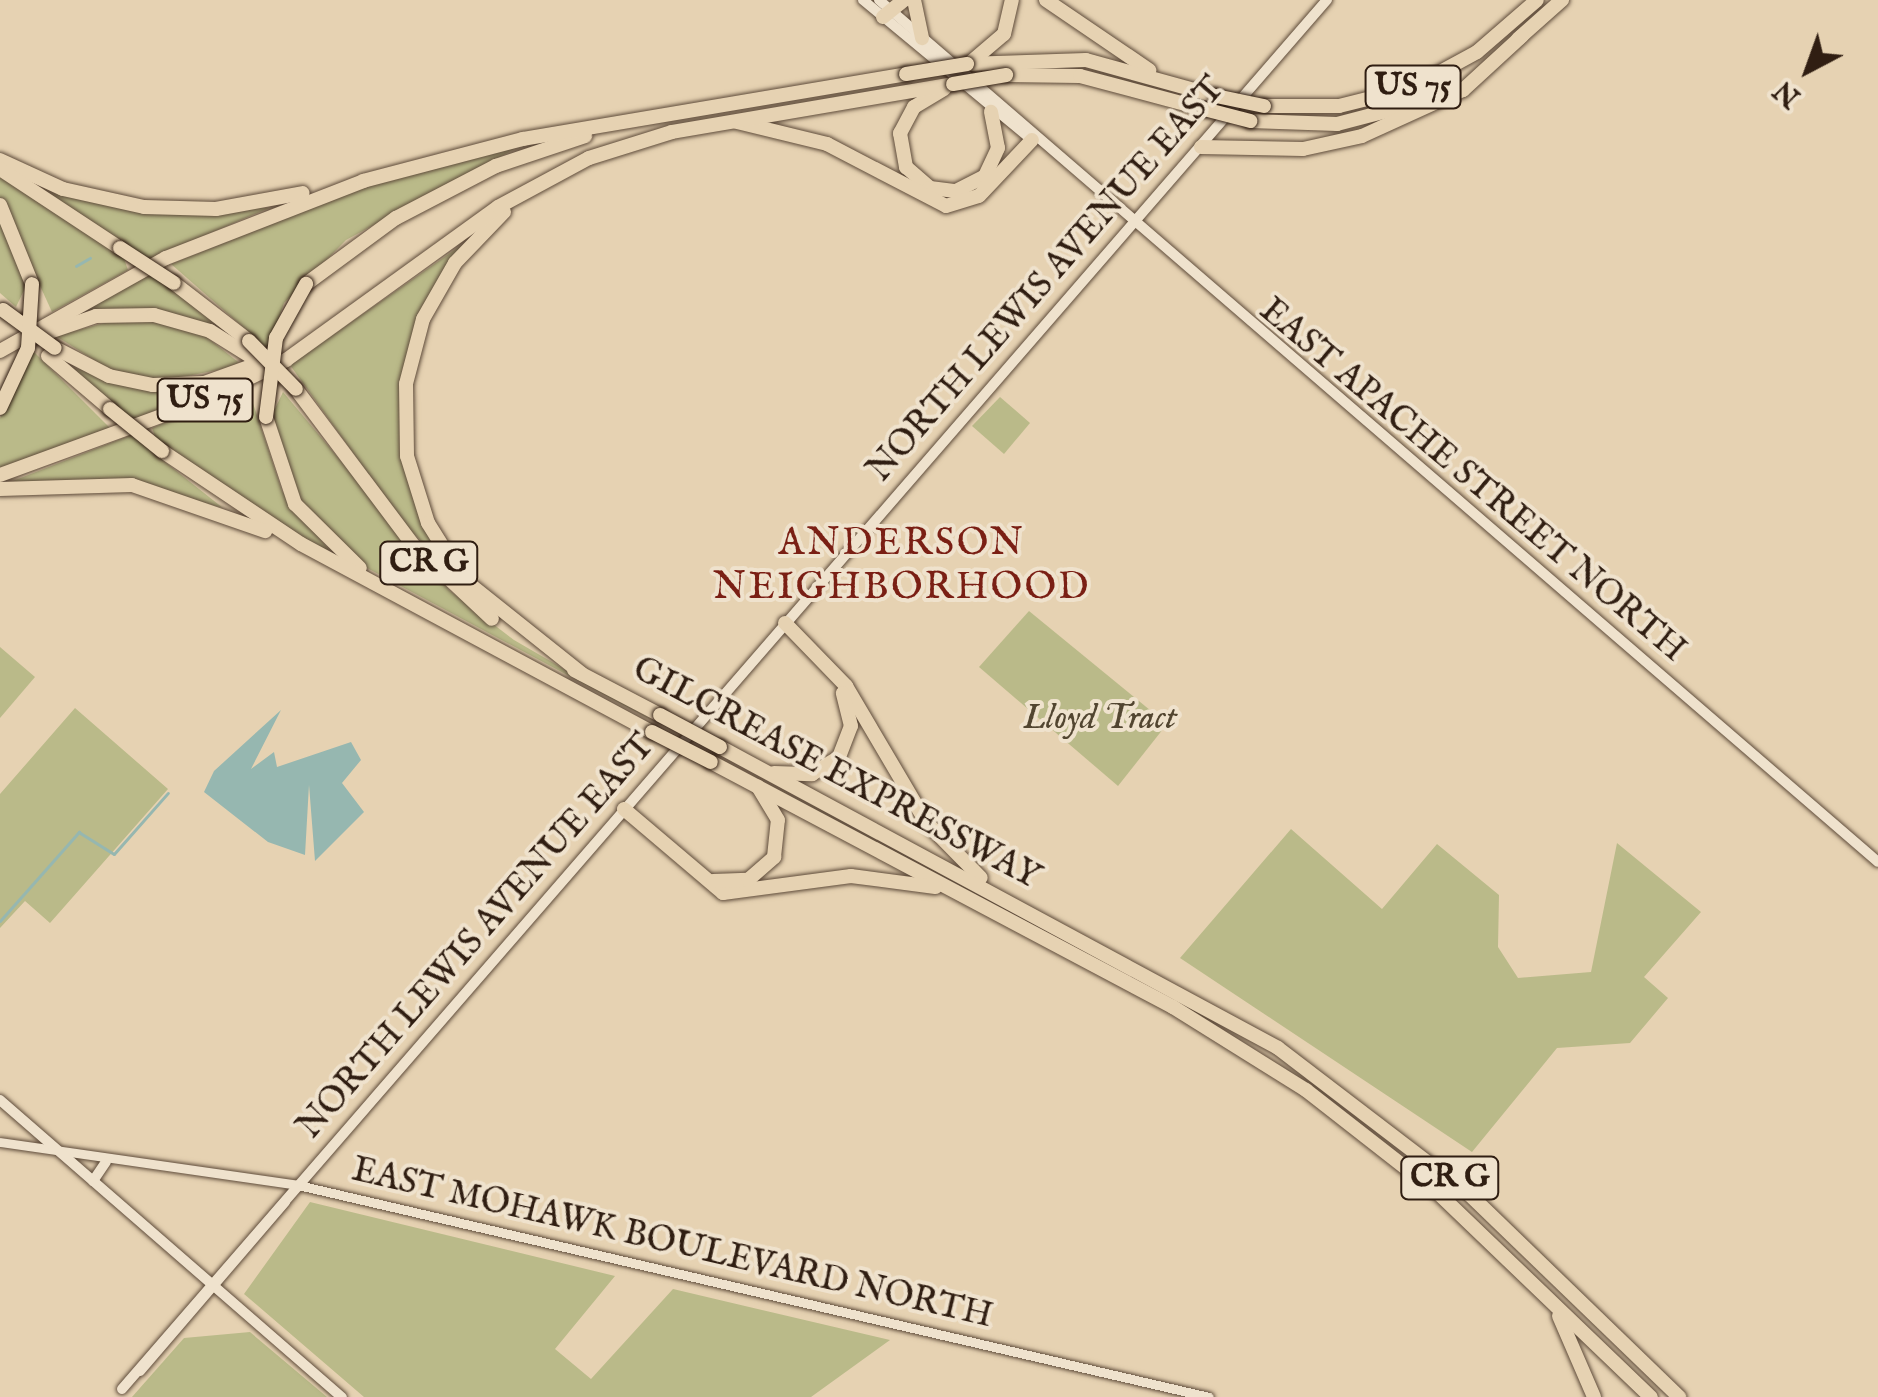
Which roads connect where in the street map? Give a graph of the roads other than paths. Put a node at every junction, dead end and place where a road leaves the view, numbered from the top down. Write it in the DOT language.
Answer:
graph roads {
  1 [pos="863,0"];
  2 [pos="904,0"];
  3 [pos="914,0"];
  4 [pos="1012,0"];
  5 [pos="1046,0"];
  6 [pos="1326,0"];
  7 [pos="1537,0"];
  8 [pos="1562,0"];
  9 [pos="887,7"];
  10 [pos="1522,36"];
  11 [pos="922,38"];
  12 [pos="986,57"];
  13 [pos="1174,83"];
  14 [pos="928,92"];
  15 [pos="991,112"];
  16 [pos="647,118"];
  17 [pos="732,121"];
  18 [pos="1032,140"];
  19 [pos="1201,146"];
  20 [pos="0,160"];
  21 [pos="415,166"];
  22 [pos="0,169"];
  23 [pos="530,187"];
  24 [pos="0,205"];
  25 [pos="1131,226"];
  26 [pos="391,288"];
  27 [pos="2,309"];
  28 [pos="244,344"];
  29 [pos="2,350"];
  30 [pos="65,363"];
  31 [pos="0,408"];
  32 [pos="0,475"];
  33 [pos="0,489"];
  34 [pos="396,596"];
  35 [pos="428,613"];
  36 [pos="785,624"];
  37 [pos="582,674"];
  38 [pos="768,772"];
  39 [pos="758,786"];
  40 [pos="624,809"];
  41 [pos="1878,862"];
  42 [pos="950,890"];
  43 [pos="1000,895"];
  44 [pos="0,1100"];
  45 [pos="0,1142"];
  46 [pos="66,1157"];
  47 [pos="106,1162"];
  48 [pos="93,1181"];
  49 [pos="298,1185"];
  50 [pos="212,1285"];
  51 [pos="1543,1292"];
  52 [pos="119,1393"];
  53 [pos="342,1397"];
  54 [pos="1210,1397"];
  55 [pos="1594,1397"];
  56 [pos="1651,1397"];
  57 [pos="1679,1397"];
  1 -- 9 [label="main road, EAST APACHE STREET NORTH"];
  2 -- 9 [label="highway"];
  3 -- 11 [label="highway"];
  4 -- 12 [label="highway"];
  5 -- 13 [label="highway"];
  6 -- 19 [label="main road, NORTH LEWIS AVENUE EAST"];
  7 -- 13 [label="highway, US 75, bridge"];
  8 -- 10 [label="highway, US 75"];
  9 -- 11 [label="main road, EAST APACHE STREET NORTH"];
  9 -- 15 [label="main road, EAST APACHE STREET NORTH"];
  10 -- 14 [label="highway, US 75, bridge"];
  10 -- 19 [label="highway"];
  11 -- 18 [label="main road, EAST APACHE STREET NORTH"];
  12 -- 13 [label="highway, US 75"];
  12 -- 16 [label="highway, US 75, bridge"];
  14 -- 15 [label="highway"];
  14 -- 17 [label="highway, US 75"];
  15 -- 18 [label="main road, EAST APACHE STREET NORTH"];
  16 -- 21 [label="highway, US 75"];
  16 -- 35 [label="highway, bridge"];
  17 -- 18 [label="highway"];
  17 -- 23 [label="highway, US 75"];
  18 -- 25 [label="main road, EAST APACHE STREET NORTH"];
  19 -- 25 [label="main road, NORTH LEWIS AVENUE EAST"];
  20 -- 21 [label="highway"];
  21 -- 29 [label="highway, US 75"];
  22 -- 28 [label="highway, bridge"];
  23 -- 26 [label="highway, US 75"];
  23 -- 37 [label="highway"];
  24 -- 31 [label="highway, bridge"];
  25 -- 36 [label="main road, NORTH LEWIS AVENUE EAST"];
  25 -- 41 [label="main road, EAST APACHE STREET NORTH"];
  26 -- 30 [label="highway"];
  26 -- 32 [label="highway, US 75"];
  27 -- 30 [label="highway, bridge"];
  28 -- 29 [label="highway"];
  28 -- 37 [label="highway, GILCREASE EXPRESSWAY / CR G, bridge"];
  30 -- 34 [label="highway, GILCREASE EXPRESSWAY / CR G, bridge"];
  33 -- 34 [label="highway"];
  34 -- 35 [label="highway, GILCREASE EXPRESSWAY / CR G"];
  35 -- 39 [label="highway, GILCREASE EXPRESSWAY / CR G, bridge"];
  36 -- 38 [label="highway"];
  36 -- 40 [label="main road, NORTH LEWIS AVENUE EAST"];
  36 -- 43 [label="highway"];
  37 -- 38 [label="highway, GILCREASE EXPRESSWAY / CR G, bridge"];
  38 -- 43 [label="highway, GILCREASE EXPRESSWAY / CR G"];
  39 -- 40 [label="highway"];
  39 -- 42 [label="highway, GILCREASE EXPRESSWAY / CR G"];
  40 -- 42 [label="highway"];
  40 -- 49 [label="main road, NORTH LEWIS AVENUE EAST"];
  42 -- 51 [label="highway, GILCREASE EXPRESSWAY / CR G"];
  43 -- 57 [label="highway, GILCREASE EXPRESSWAY / CR G"];
  44 -- 46 [label="main road"];
  45 -- 46 [label="street, EAST MOHAWK BOULEVARD NORTH"];
  46 -- 47 [label="street, EAST MOHAWK BOULEVARD NORTH"];
  46 -- 48 [label="main road"];
  47 -- 48 [label="main road"];
  47 -- 49 [label="street, EAST MOHAWK BOULEVARD NORTH"];
  48 -- 50 [label="main road"];
  49 -- 50 [label="main road, NORTH LEWIS AVENUE EAST"];
  49 -- 54 [label="street, EAST MOHAWK BOULEVARD NORTH"];
  50 -- 52 [label="main road, NORTH LEWIS AVENUE EAST"];
  50 -- 53 [label="main road"];
  51 -- 55 [label="highway"];
  51 -- 56 [label="highway, GILCREASE EXPRESSWAY / CR G"];
}
